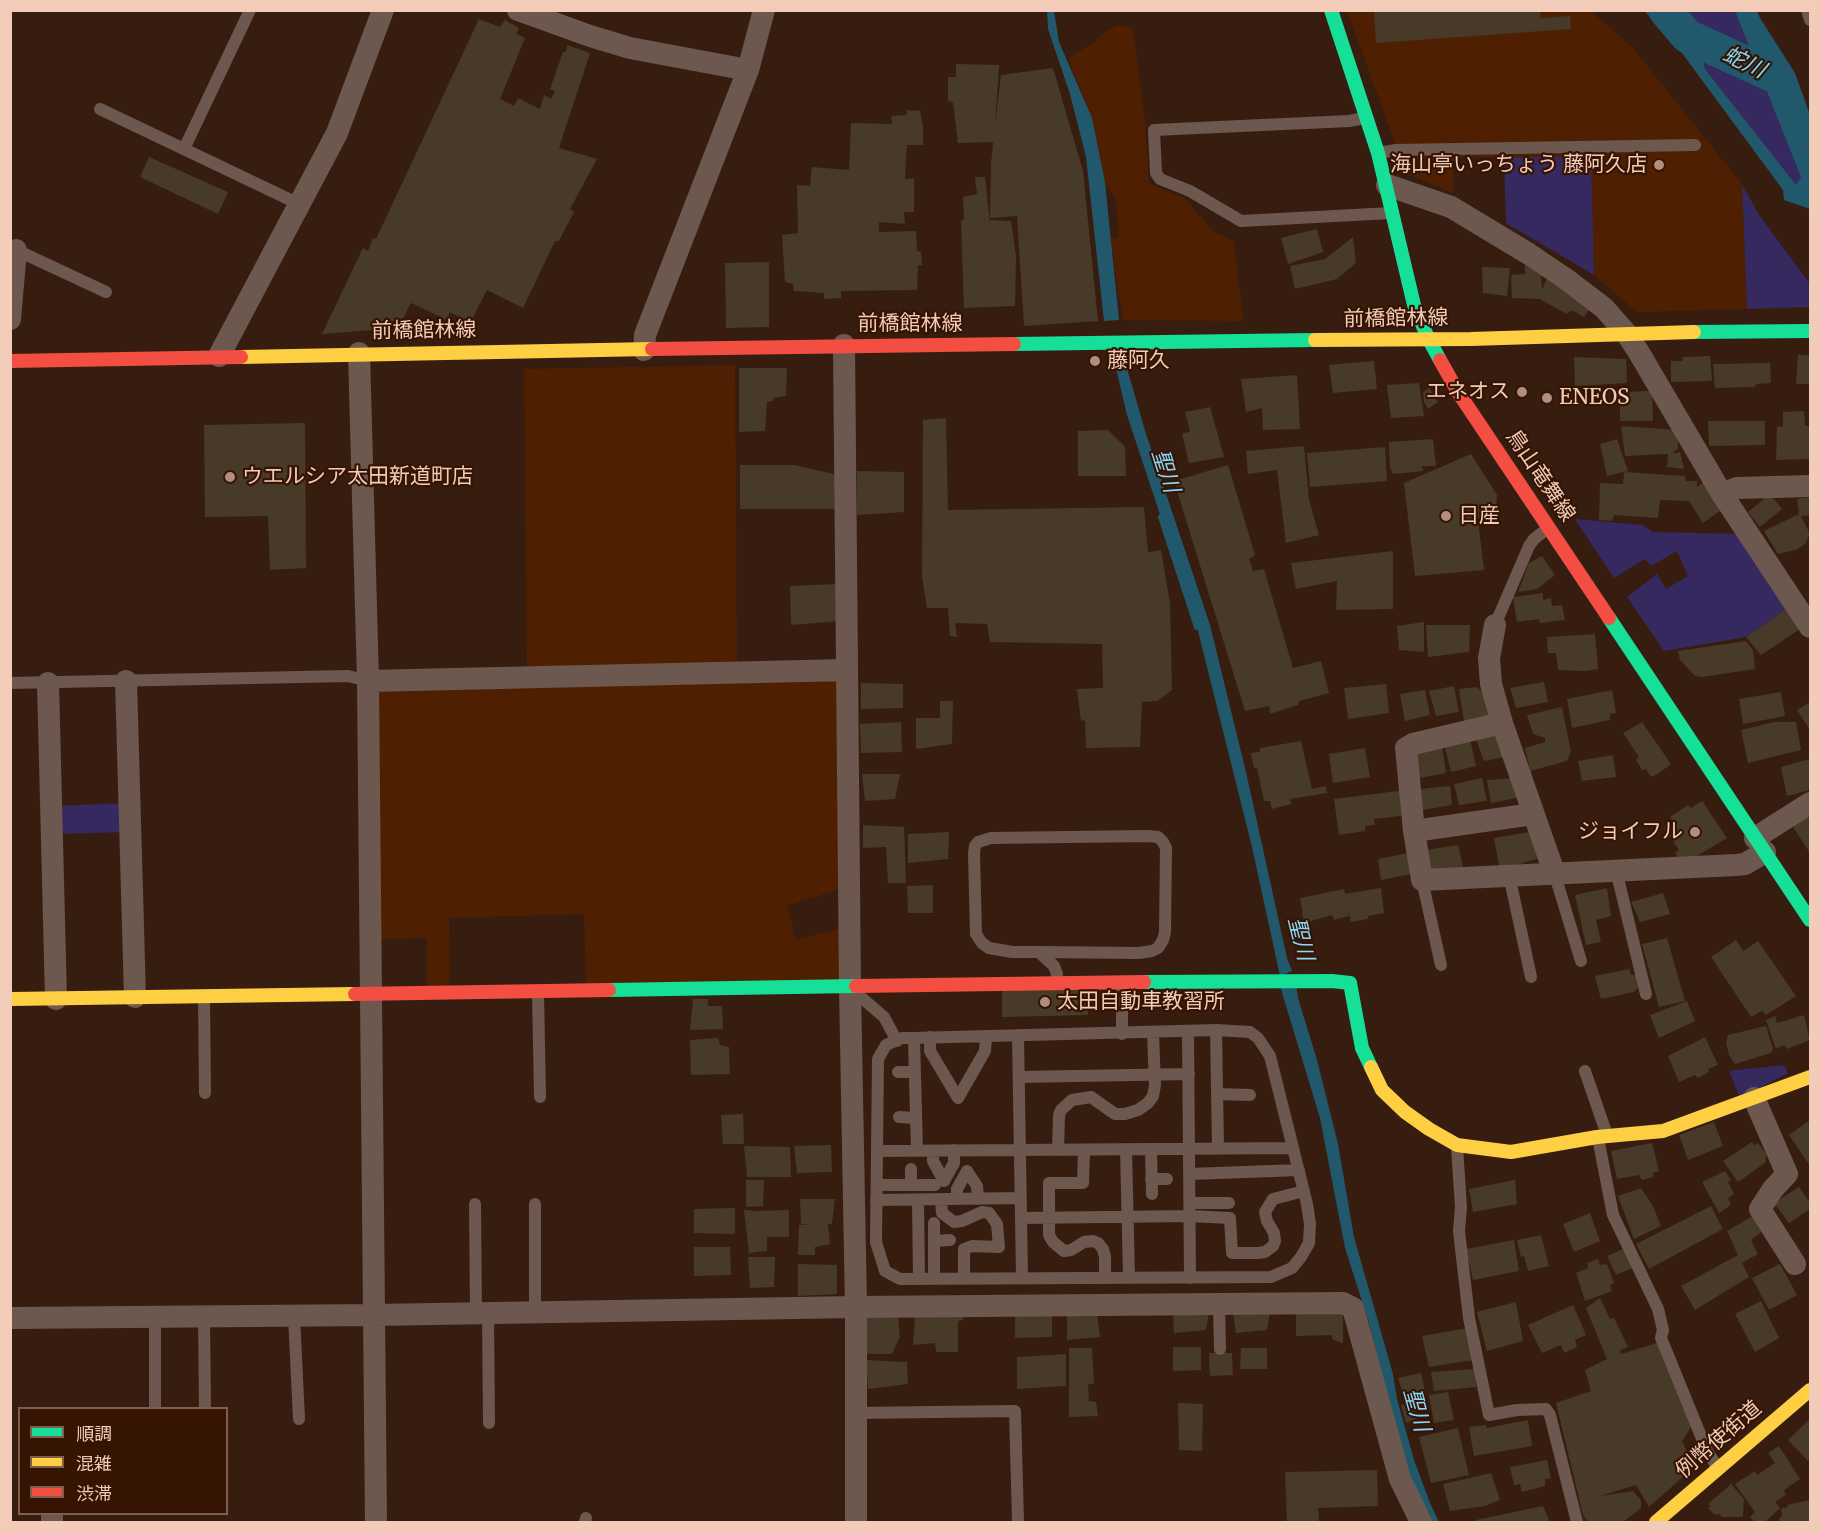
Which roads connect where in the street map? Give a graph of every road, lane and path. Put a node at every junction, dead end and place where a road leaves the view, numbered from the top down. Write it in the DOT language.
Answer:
graph roads {
  1 [pos="250,10"];
  2 [pos="383,10"];
  3 [pos="518,10"];
  4 [pos="764,10"];
  5 [pos="1331,10"];
  6 [pos="1807,10"];
  7 [pos="1810,20"];
  8 [pos="748,70"];
  9 [pos="100,109"];
  10 [pos="1367,118"];
  11 [pos="1695,145"];
  12 [pos="184,149"];
  13 [pos="1378,153"];
  14 [pos="1387,185"];
  15 [pos="299,204"];
  16 [pos="1392,213"];
  17 [pos="13,248"];
  18 [pos="106,292"];
  19 [pos="10,319"];
  20 [pos="1810,331"];
  21 [pos="1626,333"];
  22 [pos="1428,338"];
  23 [pos="844,345"];
  24 [pos="644,350"];
  25 [pos="359,353"];
  26 [pos="219,356"];
  27 [pos="10,361"];
  28 [pos="1810,486"];
  29 [pos="1722,494"];
  30 [pos="1549,527"];
  31 [pos="1494,625"];
  32 [pos="1810,627"];
  33 [pos="847,670"];
  34 [pos="126,681"];
  35 [pos="368,681"];
  36 [pos="10,683"];
  37 [pos="48,683"];
  38 [pos="1502,723"];
  39 [pos="1810,803"];
  40 [pos="1533,813"];
  41 [pos="1414,831"];
  42 [pos="1760,845"];
  43 [pos="1616,870"];
  44 [pos="1554,872"];
  45 [pos="1509,875"];
  46 [pos="1422,880"];
  47 [pos="1810,920"];
  48 [pos="1039,952"];
  49 [pos="1581,961"];
  50 [pos="1442,965"];
  51 [pos="1531,977"];
  52 [pos="1122,982"];
  53 [pos="1055,984"];
  54 [pos="850,988"];
  55 [pos="538,992"];
  56 [pos="371,994"];
  57 [pos="1646,994"];
  58 [pos="204,996"];
  59 [pos="135,998"];
  60 [pos="10,999"];
  61 [pos="56,999"];
  62 [pos="1216,1030"];
  63 [pos="1188,1032"];
  64 [pos="1153,1033"];
  65 [pos="1122,1034"];
  66 [pos="1018,1035"];
  67 [pos="986,1036"];
  68 [pos="930,1037"];
  69 [pos="914,1038"];
  70 [pos="897,1041"];
  71 [pos="1585,1071"];
  72 [pos="898,1072"];
  73 [pos="915,1072"];
  74 [pos="1189,1074"];
  75 [pos="1155,1075"];
  76 [pos="1018,1077"];
  77 [pos="1810,1077"];
  78 [pos="205,1093"];
  79 [pos="1217,1095"];
  80 [pos="1250,1095"];
  81 [pos="540,1097"];
  82 [pos="1754,1098"];
  83 [pos="899,1117"];
  84 [pos="916,1118"];
  85 [pos="1602,1136"];
  86 [pos="1457,1145"];
  87 [pos="1218,1148"];
  88 [pos="1293,1148"];
  89 [pos="1126,1149"];
  90 [pos="1151,1149"];
  91 [pos="1190,1149"];
  92 [pos="954,1150"];
  93 [pos="1058,1150"];
  94 [pos="1084,1150"];
  95 [pos="878,1151"];
  96 [pos="916,1151"];
  97 [pos="933,1151"];
  98 [pos="1019,1151"];
  99 [pos="911,1169"];
  100 [pos="1299,1170"];
  101 [pos="1190,1174"];
  102 [pos="1151,1179"];
  103 [pos="1167,1179"];
  104 [pos="877,1185"];
  105 [pos="911,1185"];
  106 [pos="936,1185"];
  107 [pos="1304,1191"];
  108 [pos="1152,1194"];
  109 [pos="1020,1198"];
  110 [pos="957,1199"];
  111 [pos="978,1199"];
  112 [pos="1221,1199"];
  113 [pos="876,1200"];
  114 [pos="918,1200"];
  115 [pos="941,1200"];
  116 [pos="1190,1203"];
  117 [pos="475,1204"];
  118 [pos="535,1204"];
  119 [pos="1190,1216"];
  120 [pos="1128,1217"];
  121 [pos="1020,1218"];
  122 [pos="1050,1218"];
  123 [pos="934,1222"];
  124 [pos="950,1240"];
  125 [pos="934,1241"];
  126 [pos="1795,1264"];
  127 [pos="1022,1278"];
  128 [pos="1106,1278"];
  129 [pos="1129,1278"];
  130 [pos="1190,1278"];
  131 [pos="919,1279"];
  132 [pos="934,1279"];
  133 [pos="964,1279"];
  134 [pos="1219,1304"];
  135 [pos="856,1306"];
  136 [pos="536,1312"];
  137 [pos="482,1313"];
  138 [pos="373,1315"];
  139 [pos="294,1316"];
  140 [pos="155,1317"];
  141 [pos="204,1317"];
  142 [pos="10,1318"];
  143 [pos="1220,1348"];
  144 [pos="1810,1390"];
  145 [pos="155,1407"];
  146 [pos="205,1407"];
  147 [pos="855,1413"];
  148 [pos="299,1419"];
  149 [pos="489,1422"];
  150 [pos="1719,1468"];
  151 [pos="1666,1519"];
  152 [pos="376,1522"];
  153 [pos="856,1522"];
  154 [pos="1018,1522"];
  155 [pos="1421,1522"];
  156 [pos="1577,1522"];
  1 -- 12 [label="lane"];
  2 -- 15 [label="street"];
  3 -- 8 [label="street"];
  4 -- 8 [label="street"];
  5 -- 10 [label="main road, 鳥山竜舞線"];
  6 -- 7 [label="lane"];
  8 -- 24 [label="street"];
  9 -- 12 [label="lane"];
  10 -- 13 [label="main road, 鳥山竜舞線"];
  10 -- 16 [label="lane"];
  11 -- 13 [label="lane"];
  12 -- 15 [label="lane"];
  13 -- 14 [label="main road, 鳥山竜舞線"];
  14 -- 16 [label="main road, 鳥山竜舞線"];
  14 -- 21 [label="street"];
  15 -- 26 [label="street"];
  16 -- 22 [label="main road, 鳥山竜舞線"];
  17 -- 18 [label="lane"];
  17 -- 19 [label="street"];
  20 -- 21 [label="main road, 前橋館林線"];
  21 -- 22 [label="main road, 前橋館林線"];
  21 -- 29 [label="street"];
  22 -- 23 [label="main road, 前橋館林線"];
  22 -- 30 [label="main road, 鳥山竜舞線"];
  23 -- 24 [label="main road, 前橋館林線"];
  23 -- 33 [label="street"];
  24 -- 25 [label="main road, 前橋館林線"];
  25 -- 26 [label="main road, 前橋館林線"];
  25 -- 35 [label="street"];
  26 -- 27 [label="main road, 前橋館林線"];
  28 -- 29 [label="street"];
  29 -- 32 [label="street"];
  30 -- 31 [label="lane"];
  30 -- 42 [label="main road, 鳥山竜舞線"];
  31 -- 38 [label="street"];
  33 -- 35 [label="street"];
  33 -- 54 [label="street"];
  34 -- 35 [label="lane"];
  34 -- 37 [label="lane"];
  34 -- 59 [label="street"];
  35 -- 56 [label="street"];
  36 -- 37 [label="lane"];
  37 -- 61 [label="street"];
  38 -- 40 [label="street"];
  38 -- 41 [label="street"];
  39 -- 42 [label="street"];
  40 -- 41 [label="street"];
  40 -- 44 [label="street"];
  41 -- 46 [label="street"];
  42 -- 43 [label="street"];
  42 -- 47 [label="main road, 鳥山竜舞線"];
  43 -- 44 [label="street"];
  43 -- 57 [label="lane"];
  44 -- 45 [label="street"];
  44 -- 49 [label="lane"];
  45 -- 46 [label="street"];
  45 -- 51 [label="lane"];
  46 -- 50 [label="lane"];
  48 -- 48 [label="lane"];
  48 -- 53 [label="lane"];
  52 -- 53 [label="main road"];
  52 -- 65 [label="lane"];
  52 -- 86 [label="main road"];
  53 -- 54 [label="main road"];
  54 -- 55 [label="main road"];
  54 -- 70 [label="lane"];
  54 -- 135 [label="street"];
  55 -- 56 [label="main road"];
  55 -- 81 [label="lane"];
  56 -- 58 [label="main road"];
  56 -- 138 [label="street"];
  58 -- 59 [label="main road"];
  58 -- 78 [label="lane"];
  59 -- 61 [label="main road"];
  60 -- 61 [label="main road"];
  62 -- 63 [label="lane"];
  62 -- 79 [label="lane"];
  62 -- 88 [label="lane"];
  63 -- 64 [label="lane"];
  63 -- 74 [label="lane"];
  64 -- 65 [label="lane"];
  64 -- 75 [label="lane"];
  65 -- 66 [label="lane"];
  66 -- 67 [label="lane"];
  66 -- 76 [label="lane"];
  67 -- 68 [label="lane"];
  67 -- 68 [label="lane"];
  68 -- 69 [label="lane"];
  69 -- 70 [label="lane"];
  69 -- 73 [label="lane"];
  70 -- 95 [label="lane"];
  71 -- 85 [label="lane"];
  72 -- 73 [label="lane"];
  73 -- 84 [label="lane"];
  74 -- 75 [label="lane"];
  74 -- 91 [label="lane"];
  75 -- 76 [label="lane"];
  75 -- 93 [label="lane"];
  76 -- 98 [label="lane"];
  77 -- 82 [label="main road"];
  79 -- 80 [label="lane"];
  79 -- 87 [label="lane"];
  82 -- 85 [label="main road"];
  82 -- 126 [label="street"];
  83 -- 84 [label="lane"];
  84 -- 96 [label="lane"];
  85 -- 86 [label="main road"];
  85 -- 150 [label="lane"];
  86 -- 156 [label="lane"];
  87 -- 88 [label="lane"];
  87 -- 91 [label="lane"];
  88 -- 100 [label="lane"];
  89 -- 90 [label="lane"];
  89 -- 94 [label="lane"];
  89 -- 120 [label="lane"];
  90 -- 91 [label="lane"];
  90 -- 102 [label="lane"];
  91 -- 101 [label="lane"];
  92 -- 97 [label="lane"];
  92 -- 97 [label="lane"];
  92 -- 98 [label="lane"];
  93 -- 94 [label="lane"];
  93 -- 98 [label="lane"];
  94 -- 122 [label="lane"];
  95 -- 96 [label="lane"];
  95 -- 104 [label="lane"];
  96 -- 97 [label="lane"];
  98 -- 109 [label="lane"];
  99 -- 105 [label="lane"];
  100 -- 101 [label="lane"];
  100 -- 107 [label="lane"];
  101 -- 116 [label="lane"];
  102 -- 103 [label="lane"];
  102 -- 108 [label="lane"];
  104 -- 105 [label="lane"];
  104 -- 113 [label="lane"];
  105 -- 106 [label="lane"];
  107 -- 119 [label="lane"];
  107 -- 130 [label="lane"];
  109 -- 111 [label="lane"];
  109 -- 121 [label="lane"];
  110 -- 111 [label="lane"];
  110 -- 111 [label="lane"];
  110 -- 115 [label="lane"];
  112 -- 116 [label="lane"];
  113 -- 114 [label="lane"];
  113 -- 131 [label="lane"];
  114 -- 115 [label="lane"];
  114 -- 131 [label="lane"];
  115 -- 133 [label="lane"];
  116 -- 119 [label="lane"];
  117 -- 137 [label="lane"];
  118 -- 136 [label="lane"];
  119 -- 120 [label="lane"];
  119 -- 130 [label="lane"];
  120 -- 122 [label="lane"];
  120 -- 129 [label="lane"];
  121 -- 122 [label="lane"];
  121 -- 127 [label="lane"];
  122 -- 128 [label="lane"];
  123 -- 125 [label="lane"];
  124 -- 125 [label="lane"];
  125 -- 132 [label="lane"];
  127 -- 128 [label="lane"];
  127 -- 133 [label="lane"];
  128 -- 129 [label="lane"];
  129 -- 130 [label="lane"];
  131 -- 132 [label="lane"];
  132 -- 133 [label="lane"];
  134 -- 135 [label="street"];
  134 -- 143 [label="lane"];
  134 -- 155 [label="street"];
  135 -- 136 [label="street"];
  135 -- 147 [label="street"];
  136 -- 137 [label="street"];
  137 -- 138 [label="street"];
  137 -- 149 [label="lane"];
  138 -- 139 [label="street"];
  138 -- 152 [label="street"];
  139 -- 141 [label="street"];
  139 -- 148 [label="lane"];
  140 -- 141 [label="street"];
  140 -- 142 [label="street"];
  140 -- 145 [label="lane"];
  141 -- 146 [label="lane"];
  144 -- 150 [label="main road, 例幣使街道"];
  147 -- 153 [label="street"];
  147 -- 154 [label="lane"];
  150 -- 151 [label="main road, 例幣使街道"];
}
